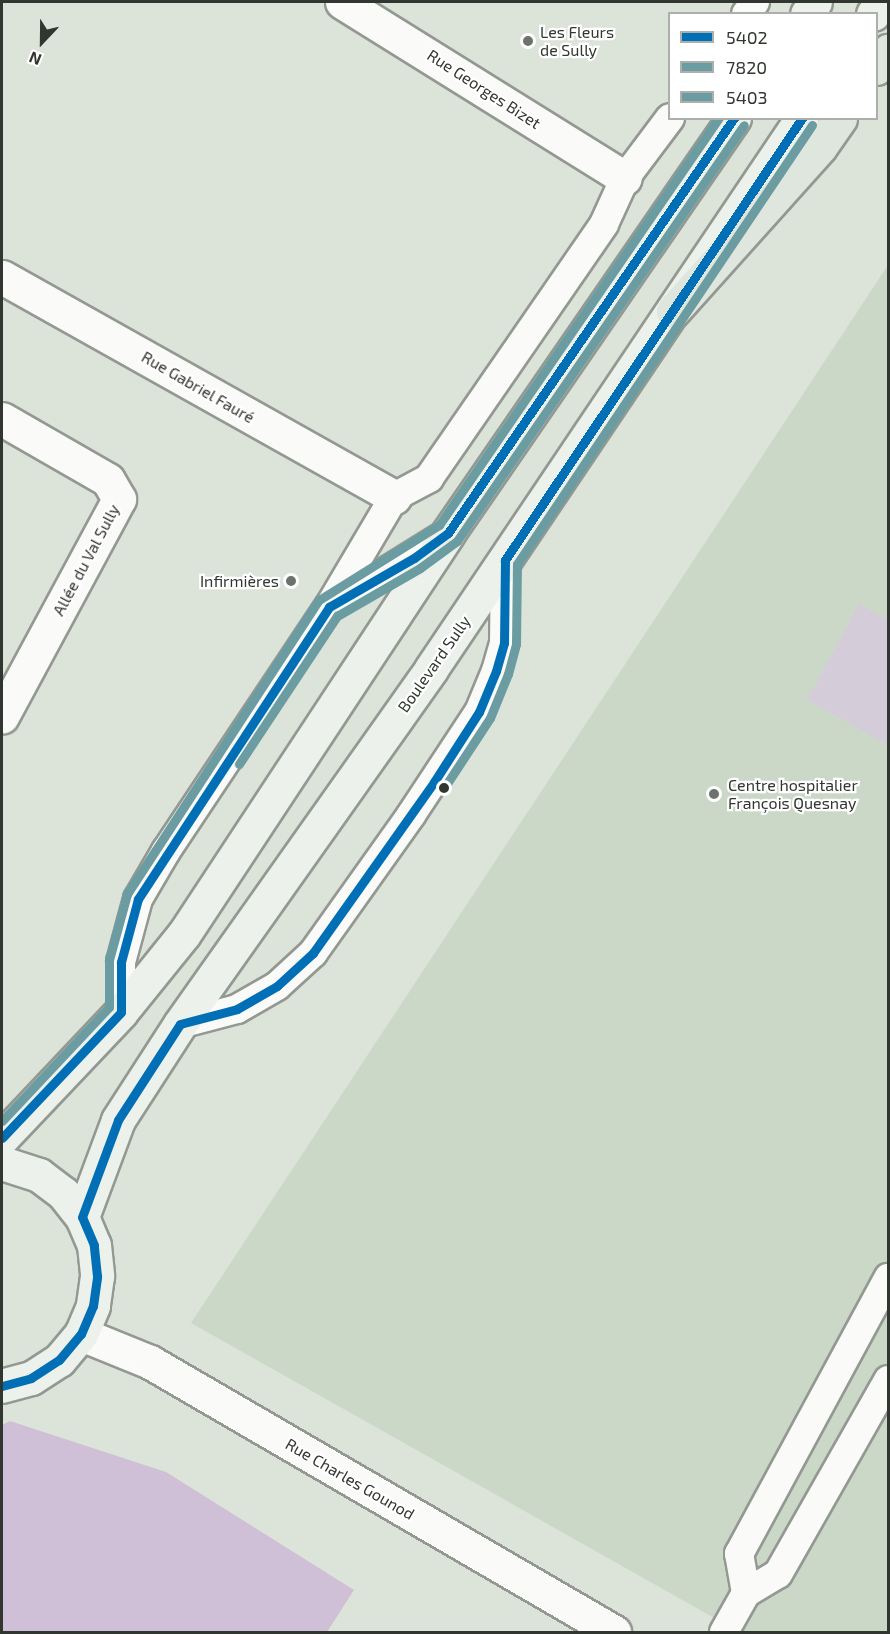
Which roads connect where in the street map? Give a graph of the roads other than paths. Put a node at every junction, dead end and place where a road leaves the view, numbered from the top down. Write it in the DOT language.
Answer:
graph roads {
  1 [pos="342,2"];
  2 [pos="381,11"];
  3 [pos="888,51"];
  4 [pos="878,65"];
  5 [pos="668,120"];
  6 [pos="733,120"];
  7 [pos="801,120"];
  8 [pos="839,120"];
  9 [pos="625,178"];
  10 [pos="2,276"];
  11 [pos="673,310"];
  12 [pos="2,420"];
  13 [pos="394,497"];
  14 [pos="448,533"];
  15 [pos="505,560"];
  16 [pos="329,607"];
  17 [pos="2,716"];
  18 [pos="121,1012"];
  19 [pos="180,1024"];
  20 [pos="2,1138"];
  21 [pos="2,1163"];
  22 [pos="82,1217"];
  23 [pos="888,1278"];
  24 [pos="81,1334"];
  25 [pos="888,1380"];
  26 [pos="2,1386"];
  27 [pos="746,1593"];
  28 [pos="614,1632"];
  29 [pos="724,1632"];
  1 -- 2 [label="street, Rue Georges Bizet"];
  2 -- 9 [label="street, Rue Georges Bizet"];
  3 -- 4 [label="main road"];
  5 -- 9 [label="lane"];
  6 -- 14 [label="street"];
  7 -- 11 [label="street, Boulevard Sully"];
  8 -- 11 [label="main road"];
  9 -- 13 [label="lane"];
  10 -- 13 [label="street, Rue Gabriel Fauré"];
  11 -- 15 [label="street, Boulevard Sully"];
  12 -- 17 [label="street, Allée du Val Sully"];
  13 -- 16 [label="lane"];
  14 -- 16 [label="lane"];
  14 -- 18 [label="street"];
  15 -- 19 [label="street, Boulevard Sully"];
  15 -- 19 [label="lane"];
  16 -- 18 [label="lane"];
  18 -- 20 [label="street"];
  19 -- 22 [label="street, Boulevard Sully"];
  21 -- 22 [label="street"];
  22 -- 24 [label="street"];
  23 -- 27 [label="lane"];
  24 -- 26 [label="street"];
  24 -- 28 [label="street, Rue Charles Gounod"];
  25 -- 27 [label="lane"];
  27 -- 29 [label="lane"];
}
